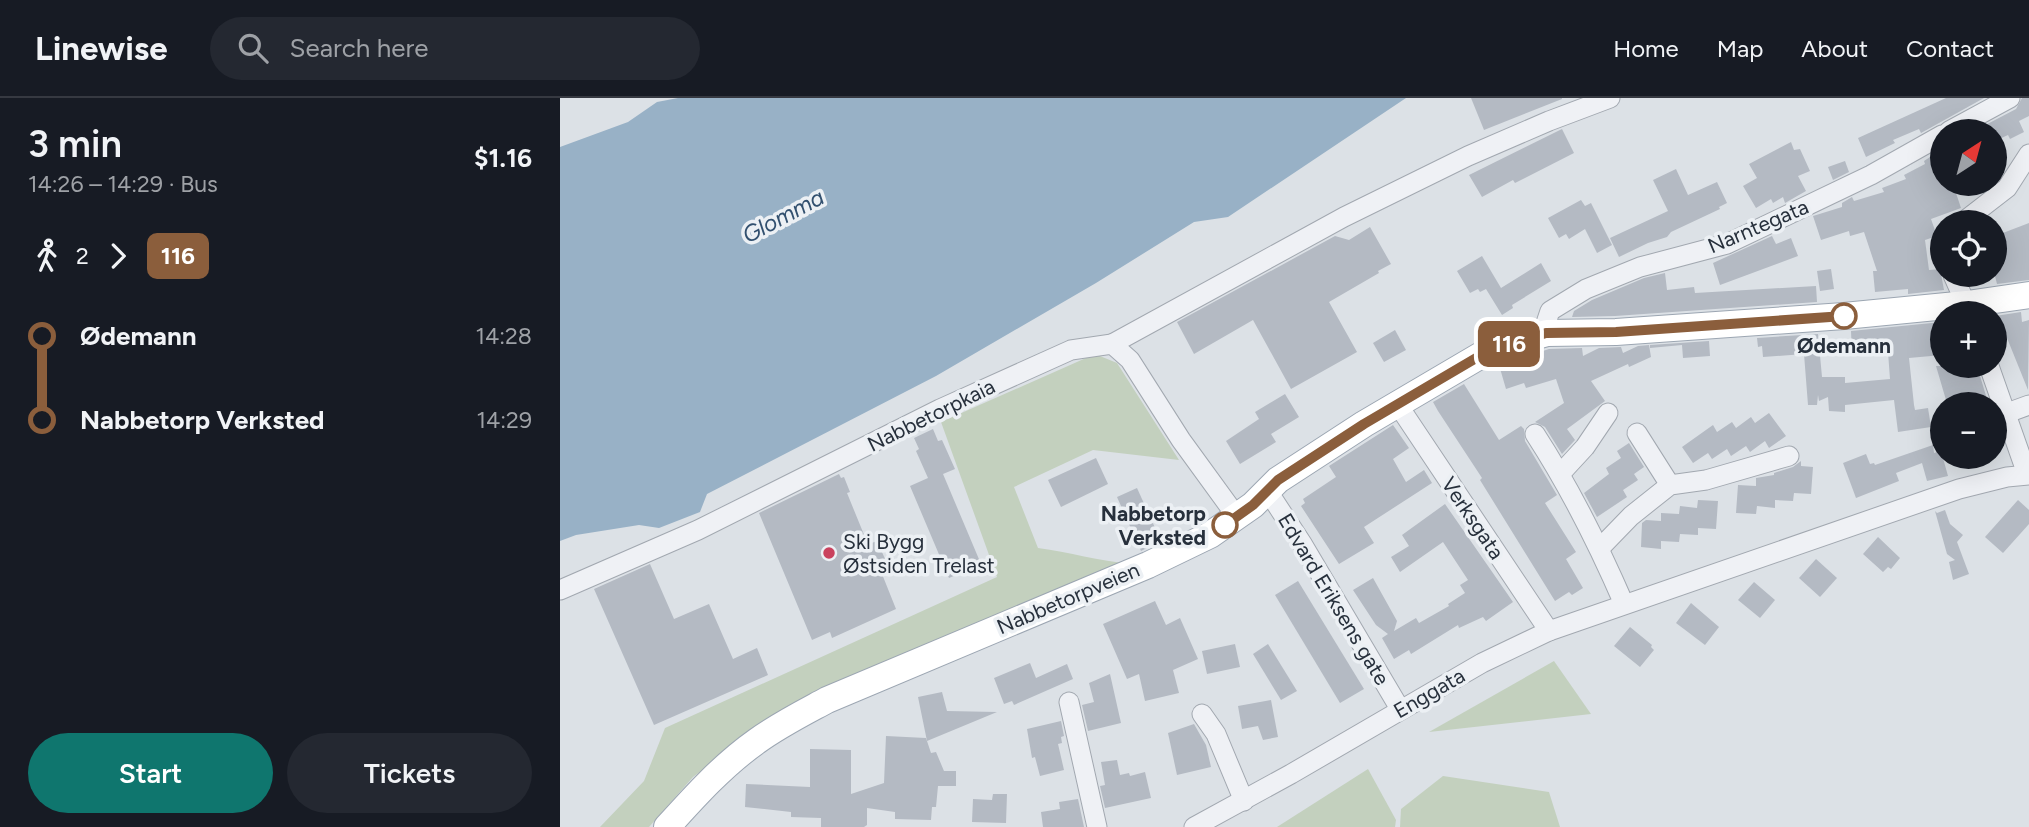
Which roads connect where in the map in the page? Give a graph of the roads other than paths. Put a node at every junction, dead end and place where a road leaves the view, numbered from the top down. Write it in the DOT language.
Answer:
graph roads {
  1 [pos="1610,98"];
  2 [pos="2010,98"];
  3 [pos="1971,119"];
  4 [pos="1930,142"];
  5 [pos="2029,154"];
  6 [pos="1979,210"];
  7 [pos="2029,295"];
  8 [pos="2003,301"];
  9 [pos="1930,311"];
  10 [pos="1546,333"];
  11 [pos="1112,344"];
  12 [pos="1398,405"];
  13 [pos="2029,405"];
  14 [pos="1608,413"];
  15 [pos="2007,413"];
  16 [pos="1637,433"];
  17 [pos="1535,434"];
  18 [pos="1788,456"];
  19 [pos="1561,473"];
  20 [pos="2028,475"];
  21 [pos="1670,485"];
  22 [pos="1266,491"];
  23 [pos="1237,517"];
  24 [pos="1600,548"];
  25 [pos="560,590"];
  26 [pos="1624,604"];
  27 [pos="1549,631"];
  28 [pos="1069,702"];
  29 [pos="1400,709"];
  30 [pos="1202,714"];
  31 [pos="1244,801"];
  32 [pos="669,826"];
  33 [pos="1097,827"];
  34 [pos="1194,827"];
  1 -- 11 [label="street"];
  2 -- 3 [label="street"];
  4 -- 10 [label="street, Narntegata"];
  5 -- 6 [label="street"];
  7 -- 8 [label="main road, Nabbetorpveien"];
  9 -- 10 [label="main road, Nabbetorpveien"];
  10 -- 12 [label="main road, Nabbetorpveien"];
  11 -- 23 [label="street"];
  11 -- 25 [label="street, Nabbetorpkaia"];
  12 -- 22 [label="main road, Nabbetorpveien"];
  12 -- 27 [label="street, Verksgata"];
  13 -- 15 [label="street"];
  14 -- 19 [label="street"];
  15 -- 20 [label="street"];
  16 -- 21 [label="street"];
  17 -- 19 [label="street"];
  18 -- 21 [label="street"];
  19 -- 24 [label="street"];
  20 -- 26 [label="street, Enggata"];
  21 -- 24 [label="street"];
  22 -- 23 [label="main road, Nabbetorpveien"];
  22 -- 29 [label="street, Edvard Eriksens gate"];
  23 -- 32 [label="main road, Nabbetorpveien"];
  24 -- 26 [label="street"];
  26 -- 27 [label="street, Enggata"];
  27 -- 29 [label="street, Enggata"];
  28 -- 33 [label="street"];
  29 -- 31 [label="street, Enggata"];
  30 -- 31 [label="street"];
  31 -- 34 [label="street, Enggata"];
}
